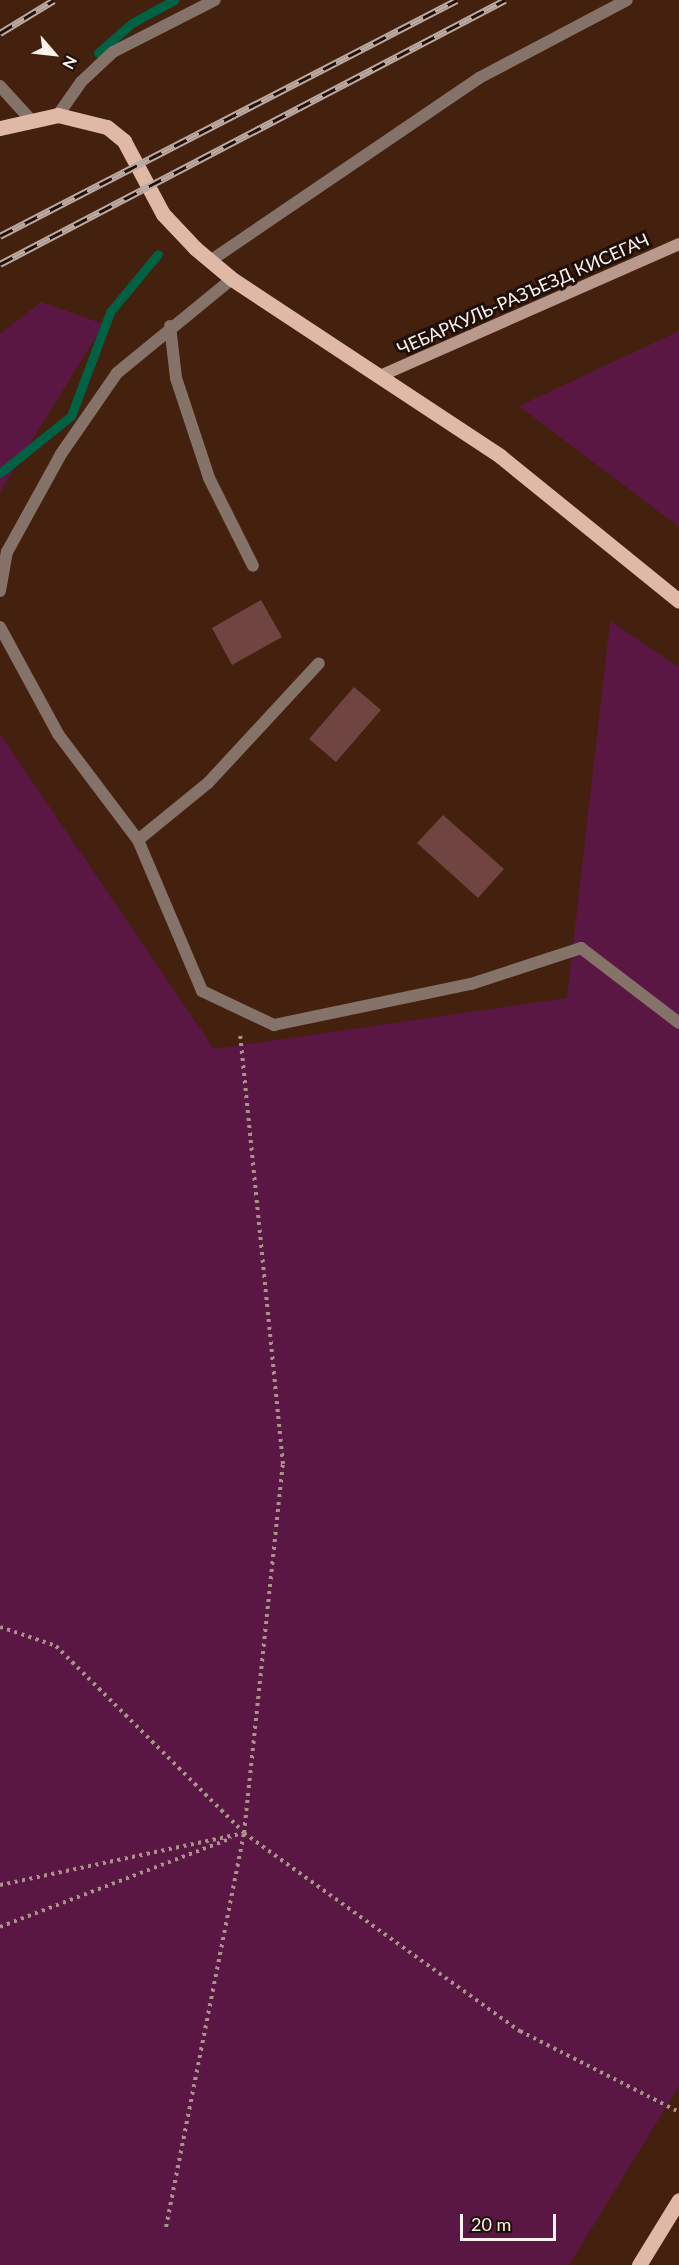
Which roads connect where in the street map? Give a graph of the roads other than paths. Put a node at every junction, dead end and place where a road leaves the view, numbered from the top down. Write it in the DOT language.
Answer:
graph roads {
  1 [pos="215,0"];
  2 [pos="627,0"];
  3 [pos="0,86"];
  4 [pos="58,115"];
  5 [pos="30,119"];
  6 [pos="0,128"];
  7 [pos="679,244"];
  8 [pos="210,261"];
  9 [pos="232,279"];
  10 [pos="170,326"];
  11 [pos="381,376"];
  12 [pos="253,566"];
  13 [pos="0,591"];
  14 [pos="679,601"];
  15 [pos="0,627"];
  16 [pos="319,663"];
  17 [pos="138,840"];
  18 [pos="679,1023"];
  19 [pos="679,2200"];
  20 [pos="639,2265"];
  1 -- 4 [label="lane"];
  2 -- 8 [label="lane"];
  3 -- 5 [label="lane"];
  4 -- 5 [label="main road"];
  4 -- 8 [label="main road"];
  5 -- 6 [label="main road"];
  7 -- 11 [label="street, ЧЕБАРКУЛЬ-РАЗЪЕЗД КИСЕГАЧ"];
  8 -- 9 [label="main road"];
  9 -- 10 [label="lane"];
  9 -- 11 [label="main road"];
  10 -- 12 [label="lane"];
  10 -- 13 [label="lane"];
  11 -- 14 [label="main road"];
  15 -- 17 [label="lane"];
  16 -- 17 [label="lane"];
  17 -- 18 [label="lane"];
  19 -- 20 [label="main road"];
}
